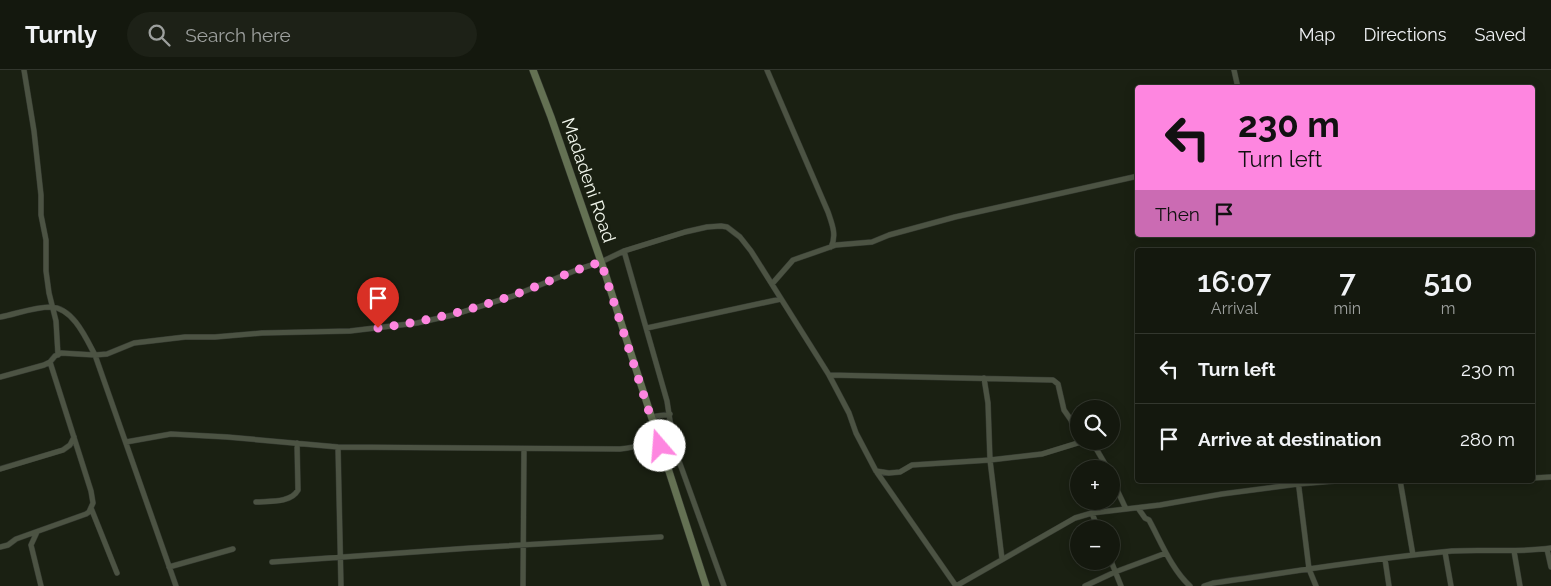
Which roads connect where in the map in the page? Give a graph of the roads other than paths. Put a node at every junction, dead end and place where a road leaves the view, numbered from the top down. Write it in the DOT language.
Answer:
graph roads {
  1 [pos="24,70"];
  2 [pos="533,70"];
  3 [pos="767,70"];
  4 [pos="1234,70"];
  5 [pos="1237,85"];
  6 [pos="1135,177"];
  7 [pos="831,247"];
  8 [pos="624,252"];
  9 [pos="601,262"];
  10 [pos="772,284"];
  11 [pos="781,299"];
  12 [pos="53,307"];
  13 [pos="0,317"];
  14 [pos="647,328"];
  15 [pos="58,355"];
  16 [pos="95,355"];
  17 [pos="50,362"];
  18 [pos="829,375"];
  19 [pos="0,377"];
  20 [pos="984,378"];
  21 [pos="670,414"];
  22 [pos="651,417"];
  23 [pos="1070,419"];
  24 [pos="654,427"];
  25 [pos="74,437"];
  26 [pos="126,442"];
  27 [pos="297,443"];
  28 [pos="1070,445"];
  29 [pos="338,447"];
  30 [pos="524,449"];
  31 [pos="990,460"];
  32 [pos="0,469"];
  33 [pos="876,471"];
  34 [pos="1551,477"];
  35 [pos="1535,478"];
  36 [pos="1292,483"];
  37 [pos="1298,483"];
  38 [pos="1401,483"];
  39 [pos="1120,496"];
  40 [pos="256,502"];
  41 [pos="91,508"];
  42 [pos="1138,508"];
  43 [pos="1126,509"];
  44 [pos="1092,513"];
  45 [pos="1095,520"];
  46 [pos="37,532"];
  47 [pos="661,537"];
  48 [pos="523,546"];
  49 [pos="0,547"];
  50 [pos="233,549"];
  51 [pos="1549,549"];
  52 [pos="1514,551"];
  53 [pos="1445,552"];
  54 [pos="1166,553"];
  55 [pos="1413,555"];
  56 [pos="340,558"];
  57 [pos="1385,558"];
  58 [pos="1002,559"];
  59 [pos="272,562"];
  60 [pos="1551,566"];
  61 [pos="169,567"];
  62 [pos="1309,569"];
  63 [pos="1115,572"];
  64 [pos="117,573"];
  65 [pos="41,586"];
  66 [pos="176,586"];
  67 [pos="341,586"];
  68 [pos="523,586"];
  69 [pos="706,586"];
  70 [pos="724,586"];
  71 [pos="1085,586"];
  72 [pos="1121,586"];
  73 [pos="1190,586"];
  74 [pos="1204,586"];
  75 [pos="1316,586"];
  76 [pos="1390,586"];
  77 [pos="1451,586"];
  78 [pos="1520,586"];
  1 -- 12 [label="street"];
  2 -- 9 [label="street, Madadeni Road"];
  3 -- 7 [label="street"];
  4 -- 5 [label="street"];
  6 -- 7 [label="street"];
  7 -- 10 [label="street"];
  8 -- 9 [label="street"];
  8 -- 10 [label="street"];
  8 -- 14 [label="street"];
  9 -- 16 [label="street"];
  9 -- 22 [label="street, Madadeni Road"];
  10 -- 11 [label="street"];
  11 -- 14 [label="street"];
  11 -- 18 [label="street"];
  12 -- 13 [label="street"];
  12 -- 15 [label="street"];
  12 -- 16 [label="street"];
  14 -- 21 [label="street"];
  15 -- 16 [label="street"];
  15 -- 17 [label="street"];
  16 -- 26 [label="street"];
  17 -- 19 [label="street"];
  17 -- 25 [label="street"];
  18 -- 20 [label="street"];
  18 -- 33 [label="street"];
  20 -- 23 [label="street"];
  20 -- 31 [label="street"];
  21 -- 22 [label="street"];
  21 -- 70 [label="street"];
  22 -- 24 [label="street, Madadeni Road"];
  24 -- 30 [label="street"];
  24 -- 69 [label="street, Madadeni Road"];
  25 -- 32 [label="street"];
  25 -- 41 [label="street"];
  26 -- 27 [label="street"];
  26 -- 61 [label="street"];
  27 -- 29 [label="street"];
  27 -- 40 [label="street"];
  28 -- 31 [label="street"];
  29 -- 30 [label="street"];
  29 -- 56 [label="street"];
  30 -- 48 [label="street"];
  31 -- 33 [label="street"];
  31 -- 58 [label="street"];
  33 -- 58 [label="street"];
  34 -- 35 [label="street"];
  36 -- 42 [label="street"];
  37 -- 62 [label="street"];
  38 -- 55 [label="street"];
  39 -- 43 [label="street"];
  41 -- 46 [label="street"];
  41 -- 64 [label="street"];
  42 -- 43 [label="street"];
  42 -- 54 [label="street"];
  43 -- 44 [label="street"];
  44 -- 45 [label="street"];
  44 -- 58 [label="street"];
  46 -- 49 [label="street"];
  46 -- 65 [label="street"];
  47 -- 48 [label="street"];
  48 -- 56 [label="street"];
  48 -- 68 [label="street"];
  50 -- 61 [label="street"];
  51 -- 52 [label="street"];
  51 -- 60 [label="street"];
  52 -- 53 [label="street"];
  52 -- 78 [label="street"];
  53 -- 55 [label="street"];
  53 -- 77 [label="street"];
  54 -- 63 [label="street"];
  54 -- 73 [label="street"];
  55 -- 57 [label="street"];
  56 -- 59 [label="street"];
  56 -- 67 [label="street"];
  57 -- 62 [label="street"];
  57 -- 76 [label="street"];
  61 -- 66 [label="street"];
  62 -- 74 [label="street"];
  62 -- 75 [label="street"];
  63 -- 71 [label="street"];
  63 -- 72 [label="street"];
}
